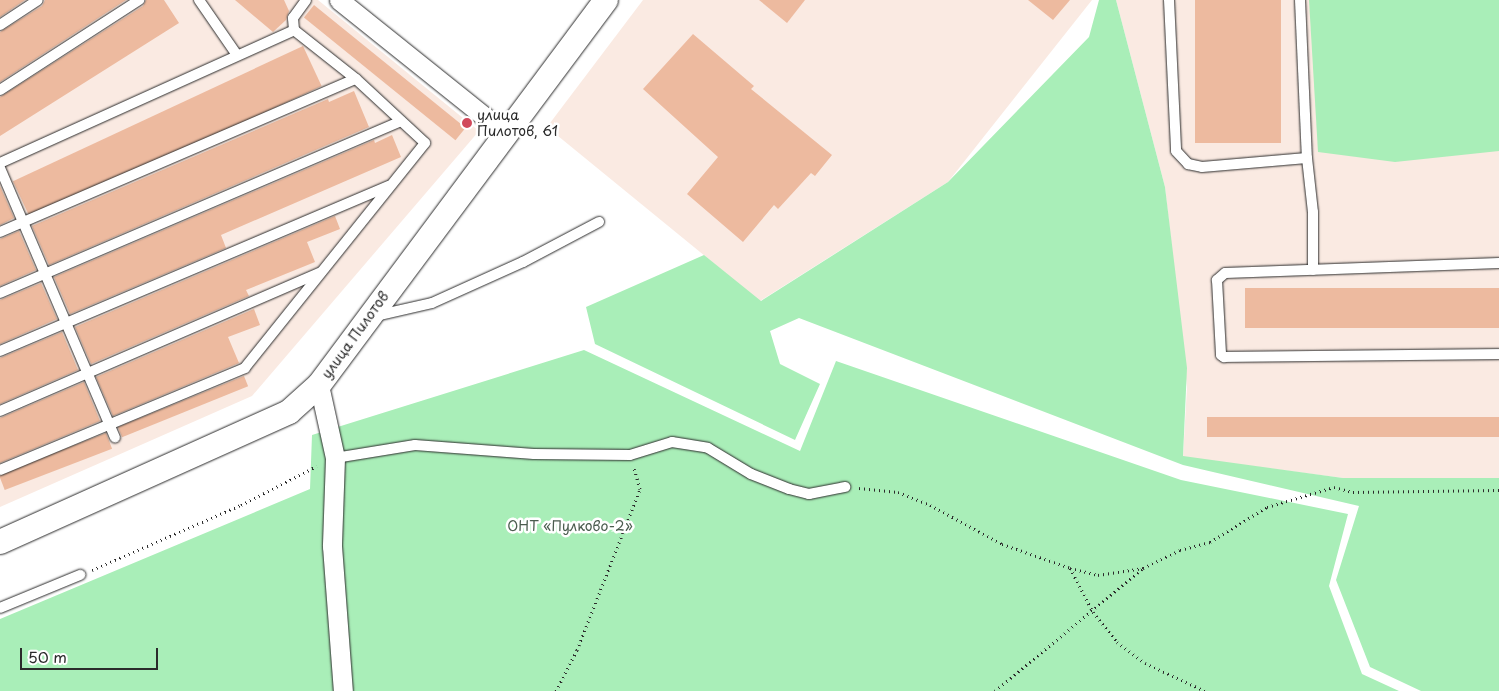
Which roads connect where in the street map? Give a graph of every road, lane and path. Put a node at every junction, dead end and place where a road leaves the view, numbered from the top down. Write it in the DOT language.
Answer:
graph roads {
  1 [pos="38,0"];
  2 [pos="139,0"];
  3 [pos="199,0"];
  4 [pos="306,0"];
  5 [pos="339,0"];
  6 [pos="606,0"];
  7 [pos="1169,0"];
  8 [pos="1300,0"];
  9 [pos="0,25"];
  10 [pos="294,30"];
  11 [pos="237,55"];
  12 [pos="356,79"];
  13 [pos="0,90"];
  14 [pos="401,121"];
  15 [pos="505,133"];
  16 [pos="1307,158"];
  17 [pos="0,162"];
  18 [pos="0,168"];
  19 [pos="390,186"];
  20 [pos="599,222"];
  21 [pos="24,223"];
  22 [pos="0,232"];
  23 [pos="1499,263"];
  24 [pos="1313,270"];
  25 [pos="321,272"];
  26 [pos="46,273"];
  27 [pos="0,293"];
  28 [pos="369,317"];
  29 [pos="67,323"];
  30 [pos="0,351"];
  31 [pos="1499,354"];
  32 [pos="88,373"];
  33 [pos="319,385"];
  34 [pos="0,410"];
  35 [pos="110,423"];
  36 [pos="115,438"];
  37 [pos="630,455"];
  38 [pos="335,458"];
  39 [pos="0,470"];
  40 [pos="846,487"];
  41 [pos="1499,490"];
  42 [pos="0,542"];
  43 [pos="1070,568"];
  44 [pos="1143,568"];
  45 [pos="80,575"];
  46 [pos="0,608"];
  47 [pos="1093,612"];
  48 [pos="343,691"];
  49 [pos="556,691"];
  50 [pos="995,691"];
  51 [pos="1205,691"];
  1 -- 9 [label="lane"];
  2 -- 13 [label="lane"];
  3 -- 11 [label="lane"];
  4 -- 10 [label="lane"];
  5 -- 15 [label="street"];
  6 -- 15 [label="street, улица Пилотов"];
  7 -- 16 [label="lane"];
  8 -- 16 [label="lane"];
  10 -- 11 [label="lane"];
  10 -- 12 [label="lane"];
  11 -- 17 [label="lane"];
  12 -- 14 [label="lane"];
  12 -- 21 [label="lane"];
  14 -- 19 [label="lane"];
  14 -- 26 [label="lane"];
  15 -- 28 [label="street, улица Пилотов"];
  16 -- 24 [label="lane"];
  18 -- 21 [label="lane"];
  19 -- 25 [label="lane"];
  19 -- 29 [label="lane"];
  20 -- 28 [label="lane"];
  21 -- 22 [label="lane"];
  21 -- 26 [label="lane"];
  23 -- 24 [label="lane"];
  24 -- 31 [label="lane"];
  25 -- 32 [label="lane"];
  25 -- 35 [label="lane"];
  26 -- 27 [label="lane"];
  26 -- 29 [label="lane"];
  28 -- 33 [label="street, улица Пилотов"];
  29 -- 30 [label="lane"];
  29 -- 32 [label="lane"];
  32 -- 34 [label="lane"];
  32 -- 35 [label="lane"];
  33 -- 38 [label="street"];
  33 -- 42 [label="street, улица Пилотов"];
  35 -- 36 [label="lane"];
  35 -- 39 [label="lane"];
  37 -- 38 [label="lane"];
  37 -- 40 [label="lane"];
  37 -- 49 [label="path"];
  38 -- 45 [label="path"];
  38 -- 48 [label="street"];
  40 -- 43 [label="path"];
  41 -- 44 [label="path"];
  43 -- 44 [label="path"];
  43 -- 47 [label="path"];
  44 -- 47 [label="path"];
  45 -- 46 [label="lane"];
  47 -- 50 [label="path"];
  47 -- 51 [label="path"];
}
